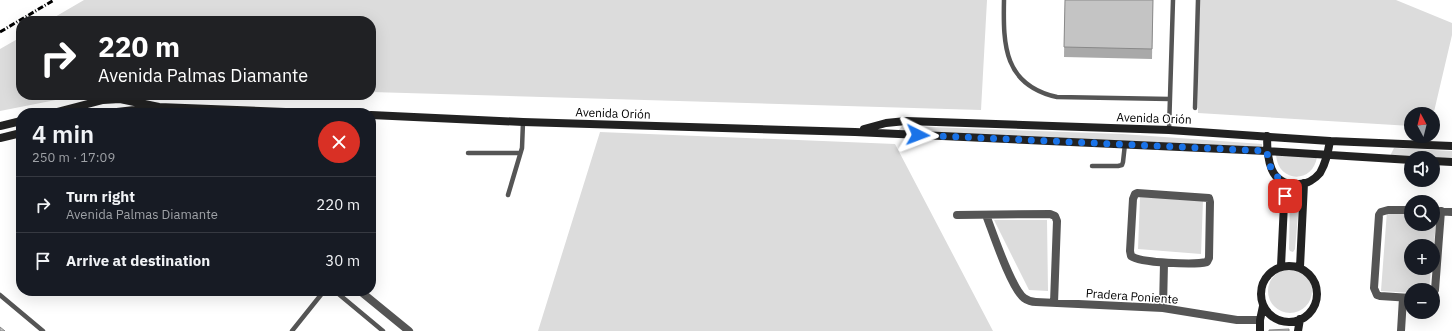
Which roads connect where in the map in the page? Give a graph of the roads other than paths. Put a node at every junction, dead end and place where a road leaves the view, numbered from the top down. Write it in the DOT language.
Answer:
graph roads {
  1 [pos="1004,0"];
  2 [pos="1173,0"];
  3 [pos="1198,0"];
  4 [pos="1170,99"];
  5 [pos="103,100"];
  6 [pos="126,100"];
  7 [pos="131,101"];
  8 [pos="159,107"];
  9 [pos="72,108"];
  10 [pos="139,108"];
  11 [pos="155,108"];
  12 [pos="184,108"];
  13 [pos="1195,108"];
  14 [pos="376,115"];
  15 [pos="16,122"];
  16 [pos="523,122"];
  17 [pos="0,126"];
  18 [pos="1169,130"];
  19 [pos="855,132"];
  20 [pos="16,134"];
  21 [pos="1267,136"];
  22 [pos="0,138"];
  23 [pos="1330,141"];
  24 [pos="1125,144"];
  25 [pos="1452,146"];
  26 [pos="1267,151"];
  27 [pos="468,153"];
  28 [pos="520,153"];
  29 [pos="1327,155"];
  30 [pos="1404,160"];
  31 [pos="1440,161"];
  32 [pos="1452,162"];
  33 [pos="1092,166"];
  34 [pos="1286,183"];
  35 [pos="1304,183"];
  36 [pos="508,195"];
  37 [pos="1404,210"];
  38 [pos="1440,211"];
  39 [pos="1452,212"];
  40 [pos="986,214"];
  41 [pos="957,215"];
  42 [pos="1436,231"];
  43 [pos="1164,263"];
  44 [pos="1281,266"];
  45 [pos="1300,268"];
  46 [pos="1435,283"];
  47 [pos="0,295"];
  48 [pos="320,296"];
  49 [pos="341,296"];
  50 [pos="366,296"];
  51 [pos="1404,298"];
  52 [pos="1054,303"];
  53 [pos="1263,306"];
  54 [pos="1163,308"];
  55 [pos="1404,314"];
  56 [pos="1300,319"];
  57 [pos="1260,320"];
  58 [pos="43,331"];
  59 [pos="292,331"];
  60 [pos="383,331"];
  61 [pos="409,331"];
  62 [pos="1260,331"];
  63 [pos="1298,331"];
  64 [pos="1401,331"];
  1 -- 4 [label="lane"];
  2 -- 4 [label="lane"];
  3 -- 13 [label="lane"];
  4 -- 18 [label="lane"];
  5 -- 9 [label="street"];
  6 -- 7 [label="street"];
  7 -- 8 [label="street"];
  7 -- 10 [label="street"];
  8 -- 11 [label="street"];
  8 -- 12 [label="street"];
  14 -- 16 [label="street, Avenida Orión"];
  15 -- 17 [label="street"];
  16 -- 19 [label="street, Avenida Orión"];
  16 -- 28 [label="lane"];
  18 -- 19 [label="street, Avenida Orión"];
  18 -- 21 [label="street, Avenida Orión"];
  19 -- 24 [label="street, Avenida Orión"];
  20 -- 22 [label="street"];
  21 -- 23 [label="street, Avenida Orión"];
  21 -- 26 [label="street"];
  23 -- 25 [label="street, Avenida Orión"];
  23 -- 29 [label="street"];
  24 -- 26 [label="street, Avenida Orión"];
  24 -- 33 [label="lane"];
  26 -- 29 [label="street, Avenida Orión"];
  26 -- 34 [label="street"];
  27 -- 28 [label="lane"];
  28 -- 36 [label="lane"];
  29 -- 30 [label="street, Avenida Orión"];
  29 -- 35 [label="street"];
  31 -- 32 [label="street"];
  34 -- 35 [label="street"];
  34 -- 44 [label="street"];
  35 -- 45 [label="street"];
  37 -- 51 [label="street"];
  38 -- 39 [label="street"];
  40 -- 41 [label="street"];
  40 -- 52 [label="street, Pradera Poniente"];
  40 -- 52 [label="street"];
  42 -- 46 [label="street"];
  43 -- 43 [label="street"];
  43 -- 54 [label="street"];
  44 -- 45 [label="street"];
  44 -- 53 [label="street"];
  45 -- 56 [label="street"];
  47 -- 58 [label="lane"];
  48 -- 59 [label="lane"];
  49 -- 60 [label="lane"];
  50 -- 61 [label="street"];
  52 -- 54 [label="street, Pradera Poniente"];
  53 -- 56 [label="street"];
  53 -- 57 [label="street"];
  54 -- 57 [label="street, Pradera Poniente"];
  55 -- 64 [label="street"];
  56 -- 63 [label="street"];
  57 -- 62 [label="street"];
}
